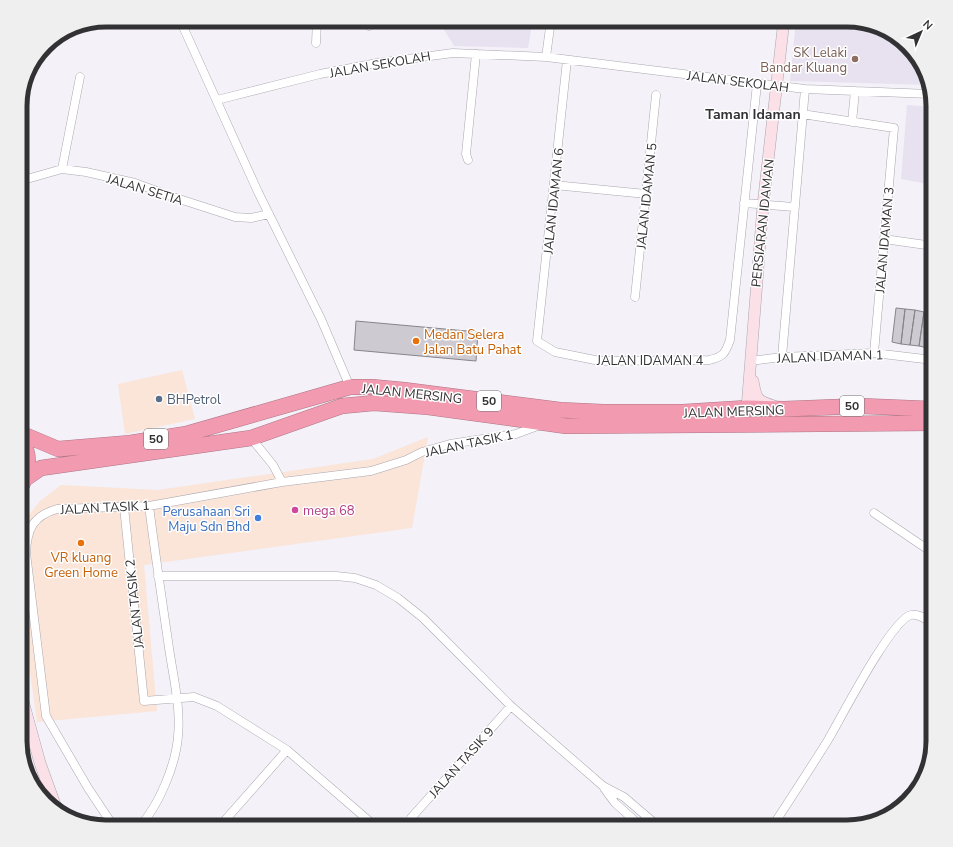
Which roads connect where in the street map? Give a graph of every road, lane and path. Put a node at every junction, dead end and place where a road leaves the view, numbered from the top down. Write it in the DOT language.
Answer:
graph roads {
  1 [pos="183,27"];
  2 [pos="317,27"];
  3 [pos="550,27"];
  4 [pos="783,27"];
  5 [pos="316,43"];
  6 [pos="476,54"];
  7 [pos="546,57"];
  8 [pos="567,60"];
  9 [pos="80,77"];
  10 [pos="758,84"];
  11 [pos="777,86"];
  12 [pos="805,89"];
  13 [pos="855,91"];
  14 [pos="925,94"];
  15 [pos="656,95"];
  16 [pos="217,100"];
  17 [pos="802,114"];
  18 [pos="852,122"];
  19 [pos="468,160"];
  20 [pos="62,169"];
  21 [pos="27,179"];
  22 [pos="554,185"];
  23 [pos="646,194"];
  24 [pos="744,203"];
  25 [pos="763,204"];
  26 [pos="794,207"];
  27 [pos="268,214"];
  28 [pos="884,239"];
  29 [pos="926,245"];
  30 [pos="636,296"];
  31 [pos="537,341"];
  32 [pos="874,352"];
  33 [pos="782,357"];
  34 [pos="926,359"];
  35 [pos="750,361"];
  36 [pos="350,387"];
  37 [pos="747,408"];
  38 [pos="784,409"];
  39 [pos="926,409"];
  40 [pos="544,423"];
  41 [pos="926,423"];
  42 [pos="27,425"];
  43 [pos="27,436"];
  44 [pos="251,438"];
  45 [pos="94,446"];
  46 [pos="27,453"];
  47 [pos="59,465"];
  48 [pos="27,470"];
  49 [pos="27,480"];
  50 [pos="282,482"];
  51 [pos="27,493"];
  52 [pos="149,506"];
  53 [pos="124,507"];
  54 [pos="874,513"];
  55 [pos="27,539"];
  56 [pos="926,548"];
  57 [pos="27,551"];
  58 [pos="158,576"];
  59 [pos="926,619"];
  60 [pos="177,699"];
  61 [pos="511,706"];
  62 [pos="27,716"];
  63 [pos="287,750"];
  64 [pos="603,786"];
  65 [pos="53,800"];
  66 [pos="411,818"];
  67 [pos="367,819"];
  68 [pos="109,820"];
  69 [pos="143,820"];
  70 [pos="225,820"];
  71 [pos="634,820"];
  72 [pos="651,820"];
  73 [pos="776,820"];
  1 -- 16 [label="street"];
  2 -- 5 [label="street"];
  3 -- 7 [label="street"];
  4 -- 11 [label="street, PERSIARAN IDAMAN"];
  6 -- 7 [label="street, JALAN SEKOLAH"];
  6 -- 16 [label="street, JALAN SEKOLAH"];
  6 -- 19 [label="street"];
  7 -- 8 [label="street, JALAN SEKOLAH"];
  8 -- 10 [label="street, JALAN SEKOLAH"];
  8 -- 22 [label="street, JALAN IDAMAN 6"];
  9 -- 20 [label="street"];
  10 -- 11 [label="street, JALAN SEKOLAH"];
  10 -- 24 [label="street, JALAN IDAMAN 4"];
  11 -- 12 [label="street, JALAN SEKOLAH"];
  11 -- 25 [label="street, PERSIARAN IDAMAN"];
  12 -- 13 [label="street, JALAN SEKOLAH"];
  12 -- 17 [label="street"];
  13 -- 14 [label="street, JALAN SEKOLAH"];
  13 -- 18 [label="street"];
  15 -- 23 [label="street, JALAN IDAMAN 5"];
  16 -- 27 [label="street"];
  17 -- 18 [label="street"];
  17 -- 26 [label="street"];
  18 -- 28 [label="street, JALAN IDAMAN 3"];
  20 -- 21 [label="street, JALAN SETIA"];
  20 -- 27 [label="street, JALAN SETIA"];
  22 -- 23 [label="street"];
  22 -- 31 [label="street, JALAN IDAMAN 6"];
  23 -- 30 [label="street, JALAN IDAMAN 5"];
  24 -- 25 [label="street"];
  24 -- 31 [label="street, JALAN IDAMAN 4"];
  25 -- 26 [label="street"];
  25 -- 35 [label="street, PERSIARAN IDAMAN"];
  26 -- 33 [label="street"];
  27 -- 36 [label="street"];
  28 -- 29 [label="street"];
  28 -- 32 [label="street, JALAN IDAMAN 3"];
  32 -- 33 [label="street, JALAN IDAMAN 1"];
  32 -- 34 [label="street, JALAN IDAMAN 1"];
  33 -- 35 [label="street, JALAN IDAMAN 1"];
  35 -- 37 [label="street, PERSIARAN IDAMAN"];
  35 -- 38 [label="street, PERSIARAN IDAMAN"];
  36 -- 37 [label="highway, JALAN MERSING / 50"];
  36 -- 45 [label="highway, JALAN MERSING / 50"];
  37 -- 38 [label="highway, JALAN MERSING / 50"];
  38 -- 39 [label="highway, JALAN MERSING / 50"];
  40 -- 41 [label="highway"];
  40 -- 44 [label="highway"];
  40 -- 50 [label="street, JALAN TASIK 1"];
  42 -- 45 [label="highway"];
  43 -- 45 [label="highway, JALAN MERSING / 50"];
  44 -- 47 [label="highway"];
  44 -- 50 [label="street"];
  46 -- 48 [label="highway"];
  47 -- 49 [label="highway"];
  47 -- 51 [label="highway"];
  50 -- 52 [label="street, JALAN TASIK 1"];
  52 -- 53 [label="street, JALAN TASIK 1"];
  52 -- 58 [label="street"];
  53 -- 55 [label="street, JALAN TASIK 1"];
  53 -- 60 [label="street, JALAN TASIK 2"];
  54 -- 56 [label="street"];
  57 -- 68 [label="street, JALAN TASIK 1"];
  58 -- 60 [label="street"];
  58 -- 61 [label="street"];
  59 -- 73 [label="street"];
  60 -- 63 [label="street"];
  60 -- 69 [label="street"];
  61 -- 64 [label="street"];
  61 -- 66 [label="street, JALAN TASIK 9"];
  62 -- 65 [label="street"];
  63 -- 67 [label="street"];
  63 -- 70 [label="street"];
  64 -- 71 [label="street"];
  64 -- 72 [label="street"];
}
